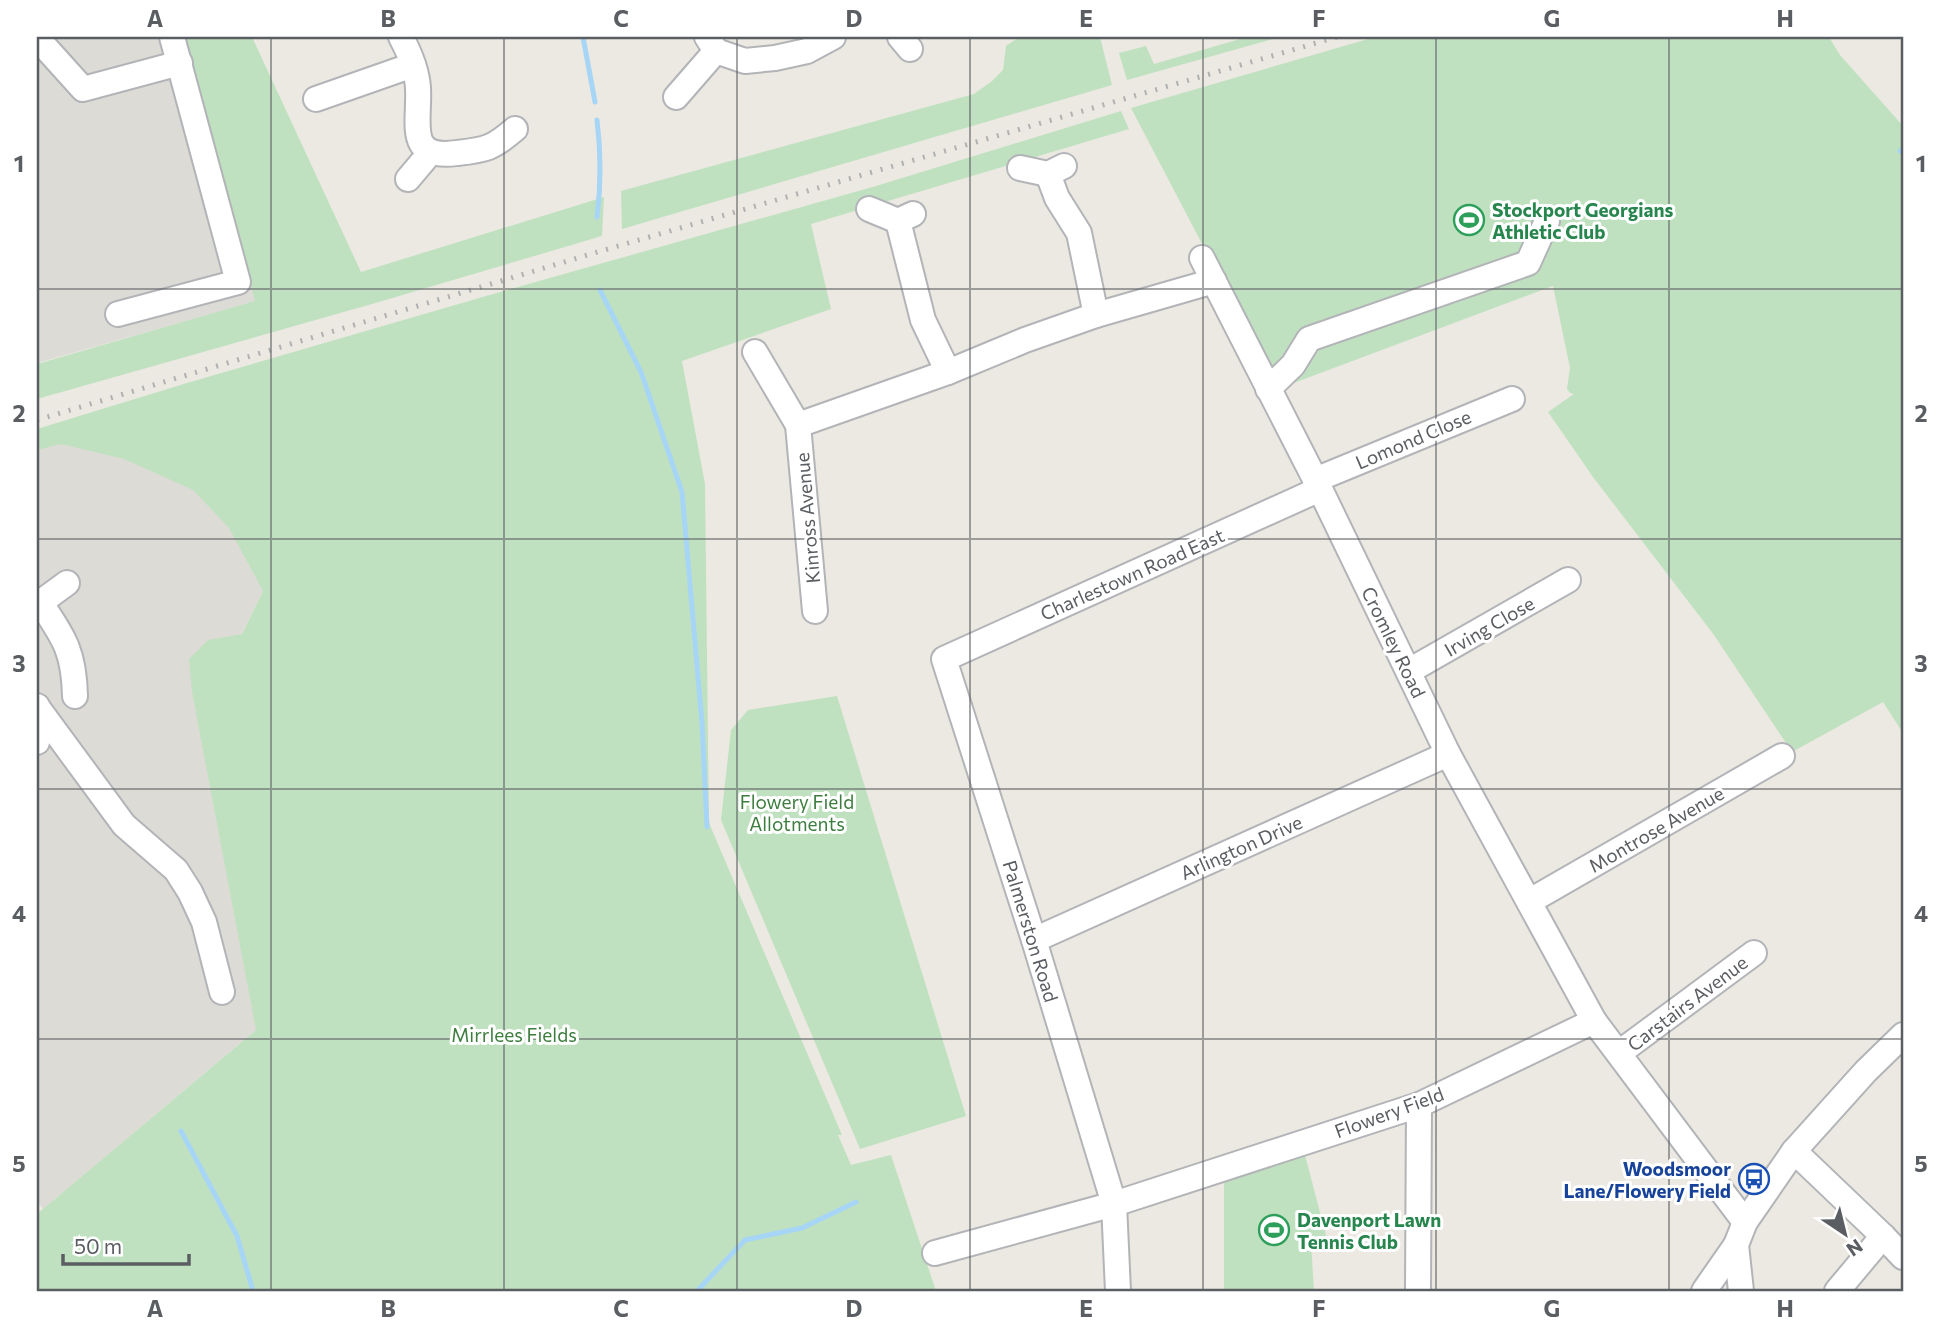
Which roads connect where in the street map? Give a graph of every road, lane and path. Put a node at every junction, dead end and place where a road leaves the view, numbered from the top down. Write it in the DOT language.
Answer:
graph roads {
  1 [pos="172,37"];
  2 [pos="401,37"];
  3 [pos="833,37"];
  4 [pos="37,38"];
  5 [pos="711,44"];
  6 [pos="180,63"];
  7 [pos="413,65"];
  8 [pos="676,97"];
  9 [pos="316,99"];
  10 [pos="515,129"];
  11 [pos="430,153"];
  12 [pos="1020,168"];
  13 [pos="408,179"];
  14 [pos="869,209"];
  15 [pos="1547,221"];
  16 [pos="1202,258"];
  17 [pos="1214,281"];
  18 [pos="118,314"];
  19 [pos="1096,316"];
  20 [pos="755,352"];
  21 [pos="948,372"];
  22 [pos="1268,389"];
  23 [pos="1512,398"];
  24 [pos="798,425"];
  25 [pos="1317,485"];
  26 [pos="1568,580"];
  27 [pos="67,583"];
  28 [pos="38,604"];
  29 [pos="815,611"];
  30 [pos="944,659"];
  31 [pos="1409,671"];
  32 [pos="75,696"];
  33 [pos="37,707"];
  34 [pos="37,742"];
  35 [pos="1448,754"];
  36 [pos="1782,756"];
  37 [pos="1530,901"];
  38 [pos="1034,940"];
  39 [pos="1754,953"];
  40 [pos="222,992"];
  41 [pos="1594,1021"];
  42 [pos="1903,1035"];
  43 [pos="1619,1053"];
  44 [pos="1419,1105"];
  45 [pos="1794,1151"];
  46 [pos="1114,1204"];
  47 [pos="1745,1222"];
  48 [pos="1883,1236"];
  49 [pos="1736,1245"];
  50 [pos="935,1253"];
  51 [pos="1903,1257"];
  52 [pos="1118,1291"];
  53 [pos="1418,1291"];
  54 [pos="1704,1291"];
  55 [pos="1741,1291"];
  56 [pos="1837,1291"];
  1 -- 6 [label="street"];
  2 -- 7 [label="street"];
  3 -- 5 [label="street"];
  4 -- 6 [label="street"];
  5 -- 8 [label="street"];
  6 -- 18 [label="street"];
  7 -- 9 [label="street"];
  7 -- 11 [label="street"];
  10 -- 11 [label="street"];
  11 -- 13 [label="street"];
  12 -- 19 [label="street"];
  14 -- 21 [label="street"];
  15 -- 22 [label="street"];
  16 -- 17 [label="street, Cromley Road"];
  17 -- 19 [label="street, Kinross Avenue"];
  17 -- 22 [label="street, Cromley Road"];
  19 -- 21 [label="street, Kinross Avenue"];
  20 -- 24 [label="street, Kinross Avenue"];
  21 -- 24 [label="street, Kinross Avenue"];
  22 -- 25 [label="street, Cromley Road"];
  23 -- 25 [label="street, Lomond Close"];
  24 -- 29 [label="street, Kinross Avenue"];
  25 -- 30 [label="street, Charlestown Road East"];
  25 -- 31 [label="street, Cromley Road"];
  26 -- 31 [label="street, Irving Close"];
  27 -- 28 [label="street"];
  28 -- 32 [label="street"];
  30 -- 38 [label="street, Palmerston Road"];
  31 -- 35 [label="street, Cromley Road"];
  33 -- 34 [label="street"];
  33 -- 40 [label="street"];
  35 -- 37 [label="street, Cromley Road"];
  35 -- 38 [label="street, Arlington Drive"];
  36 -- 37 [label="street, Montrose Avenue"];
  37 -- 41 [label="street, Cromley Road"];
  38 -- 46 [label="street, Palmerston Road"];
  39 -- 43 [label="street, Carstairs Avenue"];
  41 -- 43 [label="street"];
  41 -- 44 [label="street, Flowery Field"];
  42 -- 45 [label="street"];
  43 -- 47 [label="street"];
  44 -- 46 [label="street, Flowery Field"];
  44 -- 53 [label="street"];
  45 -- 47 [label="street"];
  45 -- 48 [label="street"];
  46 -- 50 [label="street, Flowery Field"];
  46 -- 52 [label="street, Palmerston Road"];
  47 -- 49 [label="street"];
  48 -- 51 [label="street"];
  48 -- 56 [label="street"];
  49 -- 54 [label="street"];
  49 -- 55 [label="street"];
}
